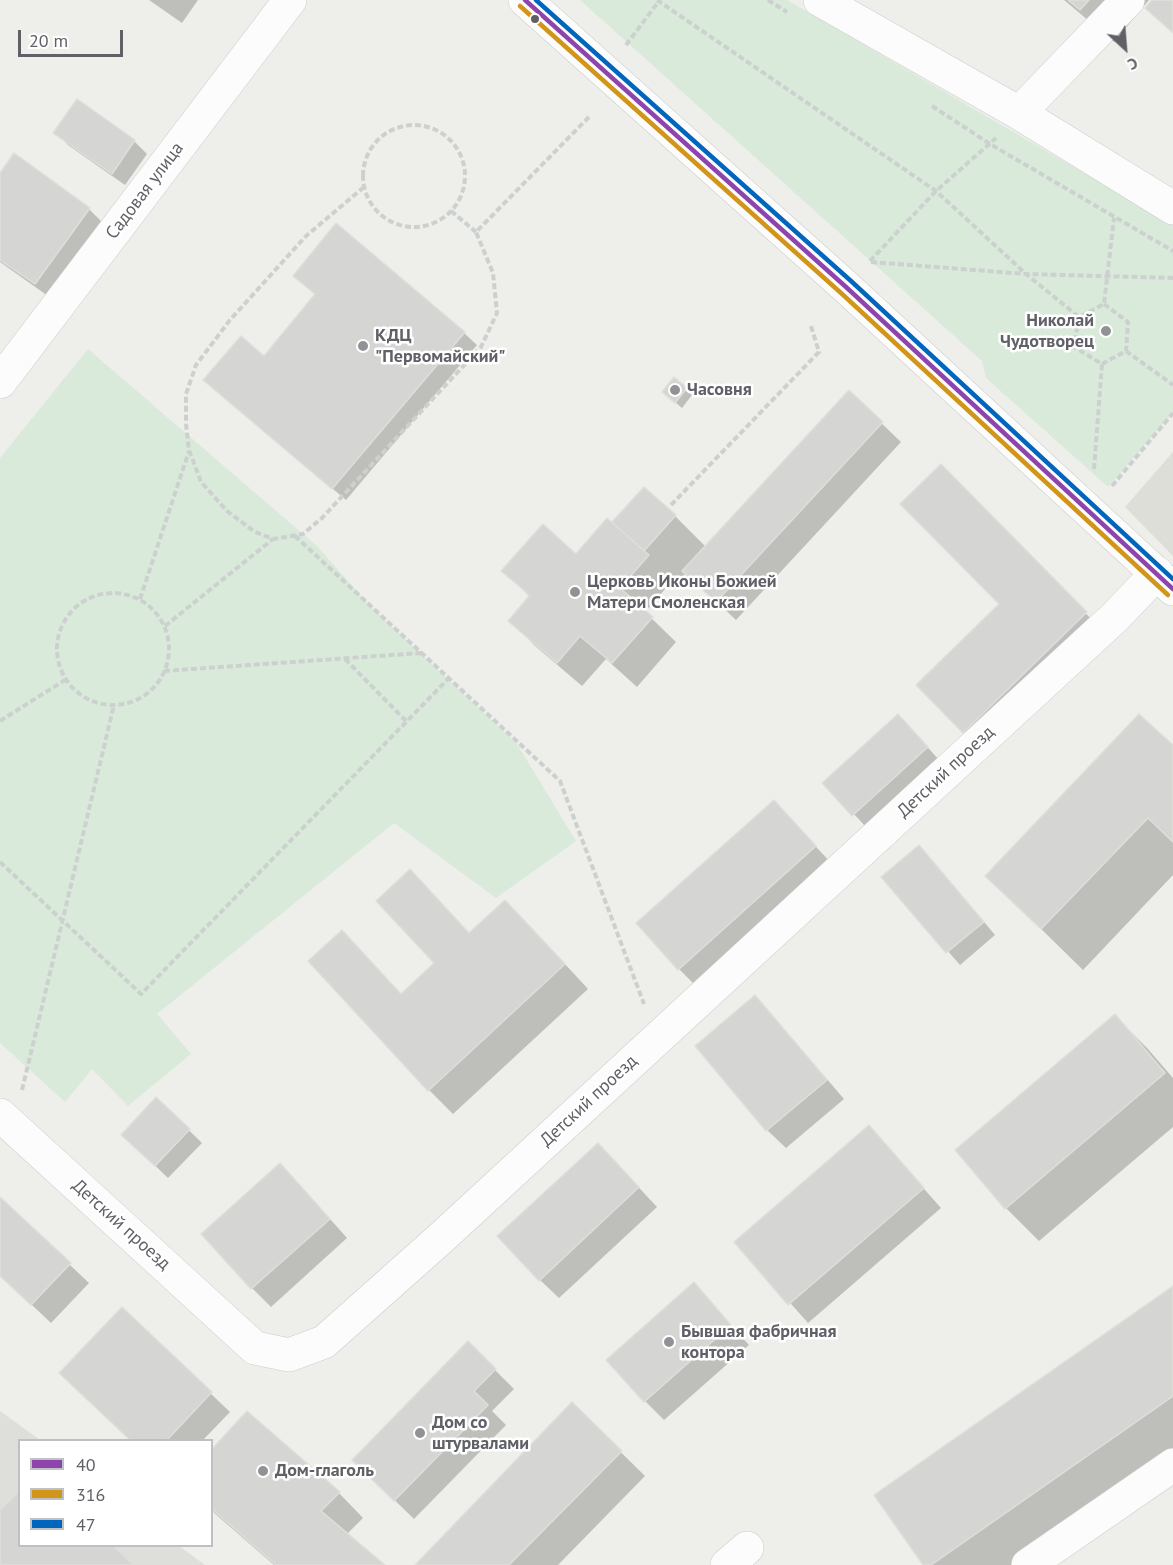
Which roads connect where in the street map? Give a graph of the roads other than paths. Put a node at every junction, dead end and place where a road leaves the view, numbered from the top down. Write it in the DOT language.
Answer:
graph roads {
  1 [pos="290,0"];
  2 [pos="525,0"];
  3 [pos="820,0"];
  4 [pos="1128,0"];
  5 [pos="1019,114"];
  6 [pos="1173,208"];
  7 [pos="0,382"];
  8 [pos="1165,581"];
  9 [pos="7,1121"];
  10 [pos="1173,1465"];
  11 [pos="1028,1565"];
  1 -- 7 [label="street, Садовая улица"];
  2 -- 8 [label="street"];
  3 -- 5 [label="street"];
  4 -- 5 [label="street"];
  5 -- 6 [label="street"];
  8 -- 9 [label="street, Детский проезд"];
  10 -- 11 [label="street"];
}
